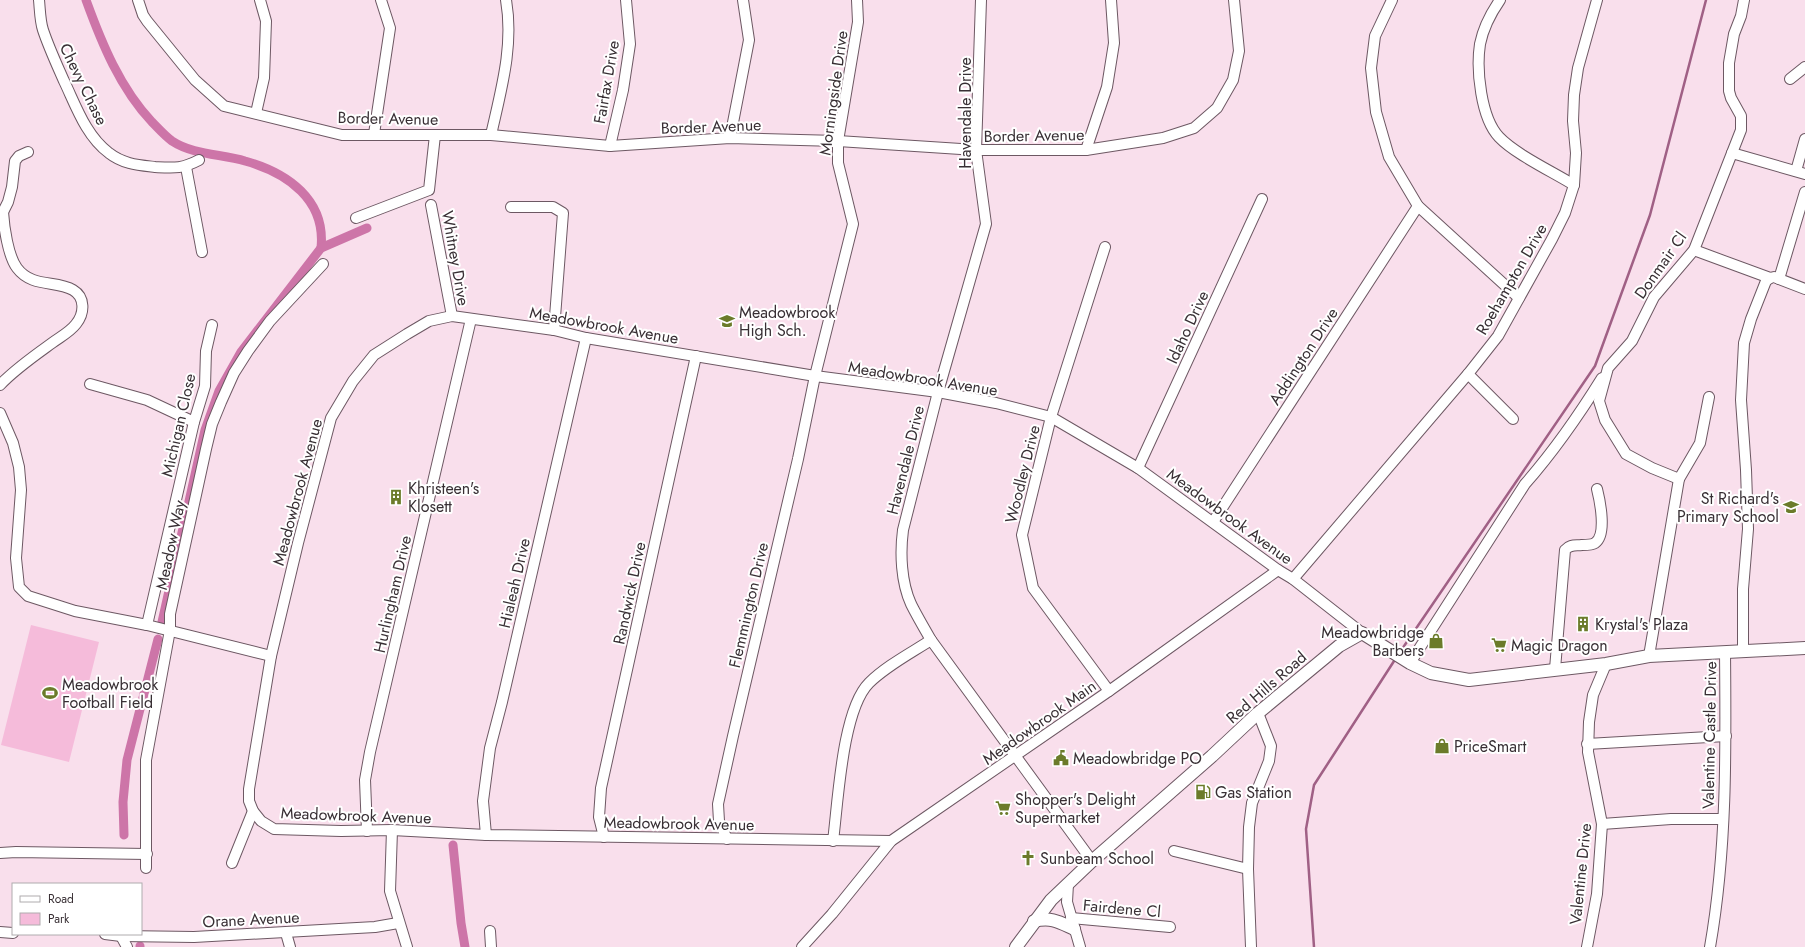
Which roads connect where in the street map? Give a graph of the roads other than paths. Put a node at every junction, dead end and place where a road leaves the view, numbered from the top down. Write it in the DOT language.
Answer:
graph roads {
  1 [pos="38,0"];
  2 [pos="138,0"];
  3 [pos="260,0"];
  4 [pos="381,0"];
  5 [pos="506,0"];
  6 [pos="626,0"];
  7 [pos="743,0"];
  8 [pos="857,0"];
  9 [pos="981,0"];
  10 [pos="1112,0"];
  11 [pos="1234,0"];
  12 [pos="1392,0"];
  13 [pos="1500,0"];
  14 [pos="1597,0"];
  15 [pos="1744,0"];
  16 [pos="1805,67"];
  17 [pos="1790,79"];
  18 [pos="256,114"];
  19 [pos="374,134"];
  20 [pos="435,135"];
  21 [pos="491,135"];
  22 [pos="730,138"];
  23 [pos="1805,139"];
  24 [pos="838,141"];
  25 [pos="610,146"];
  26 [pos="976,150"];
  27 [pos="1086,150"];
  28 [pos="28,152"];
  29 [pos="1732,154"];
  30 [pos="199,160"];
  31 [pos="186,167"];
  32 [pos="1801,172"];
  33 [pos="1574,185"];
  34 [pos="1805,192"];
  35 [pos="1262,199"];
  36 [pos="432,205"];
  37 [pos="1418,206"];
  38 [pos="511,207"];
  39 [pos="1,212"];
  40 [pos="356,218"];
  41 [pos="1105,247"];
  42 [pos="1694,250"];
  43 [pos="202,252"];
  44 [pos="323,264"];
  45 [pos="1774,278"];
  46 [pos="1805,289"];
  47 [pos="1519,298"];
  48 [pos="452,316"];
  49 [pos="471,319"];
  50 [pos="212,325"];
  51 [pos="554,330"];
  52 [pos="586,338"];
  53 [pos="696,356"];
  54 [pos="1608,368"];
  55 [pos="1468,374"];
  56 [pos="815,376"];
  57 [pos="90,384"];
  58 [pos="0,385"];
  59 [pos="938,392"];
  60 [pos="1709,397"];
  61 [pos="0,413"];
  62 [pos="1051,417"];
  63 [pos="1513,419"];
  64 [pos="194,422"];
  65 [pos="1138,468"];
  66 [pos="1679,479"];
  67 [pos="1597,489"];
  68 [pos="1213,522"];
  69 [pos="1278,570"];
  70 [pos="1294,579"];
  71 [pos="147,625"];
  72 [pos="170,630"];
  73 [pos="1362,633"];
  74 [pos="931,640"];
  75 [pos="1805,648"];
  76 [pos="1743,651"];
  77 [pos="1725,652"];
  78 [pos="270,656"];
  79 [pos="1649,656"];
  80 [pos="1409,662"];
  81 [pos="1606,664"];
  82 [pos="1555,669"];
  83 [pos="1109,692"];
  84 [pos="1258,713"];
  85 [pos="1726,736"];
  86 [pos="1587,744"];
  87 [pos="1015,757"];
  88 [pos="253,811"];
  89 [pos="1723,819"];
  90 [pos="1602,824"];
  91 [pos="367,830"];
  92 [pos="392,830"];
  93 [pos="486,836"];
  94 [pos="604,837"];
  95 [pos="727,839"];
  96 [pos="833,841"];
  97 [pos="891,841"];
  98 [pos="1174,851"];
  99 [pos="0,853"];
  100 [pos="147,854"];
  101 [pos="1092,861"];
  102 [pos="232,863"];
  103 [pos="146,868"];
  104 [pos="1248,869"];
  105 [pos="1068,884"];
  106 [pos="1034,921"];
  107 [pos="398,923"];
  108 [pos="1073,924"];
  109 [pos="1170,927"];
  110 [pos="490,931"];
  111 [pos="0,932"];
  112 [pos="12,933"];
  113 [pos="286,933"];
  114 [pos="113,935"];
  115 [pos="121,936"];
  116 [pos="194,937"];
  117 [pos="127,947"];
  118 [pos="197,947"];
  119 [pos="290,947"];
  120 [pos="407,947"];
  121 [pos="491,947"];
  122 [pos="802,947"];
  123 [pos="1016,947"];
  124 [pos="1080,947"];
  125 [pos="1251,947"];
  126 [pos="1587,947"];
  127 [pos="1710,947"];
  1 -- 31 [label="street, Chevy Chase"];
  2 -- 18 [label="street, Border Avenue"];
  3 -- 18 [label="street"];
  4 -- 19 [label="street"];
  5 -- 21 [label="street"];
  6 -- 25 [label="street, Fairfax Drive"];
  7 -- 22 [label="street"];
  8 -- 24 [label="street, Morningside Drive"];
  9 -- 26 [label="street, Havendale Drive"];
  10 -- 27 [label="street"];
  11 -- 27 [label="street, Border Avenue"];
  12 -- 37 [label="street"];
  13 -- 33 [label="street"];
  14 -- 33 [label="street, Roehampton Drive"];
  15 -- 29 [label="street, Donmair Cl"];
  16 -- 17 [label="street"];
  18 -- 19 [label="street, Border Avenue"];
  19 -- 20 [label="street, Border Avenue"];
  20 -- 21 [label="street, Border Avenue"];
  20 -- 40 [label="street"];
  21 -- 25 [label="street, Border Avenue"];
  22 -- 24 [label="street, Border Avenue"];
  22 -- 25 [label="street, Border Avenue"];
  23 -- 32 [label="street"];
  24 -- 26 [label="street, Border Avenue"];
  24 -- 56 [label="street, Morningside Drive"];
  26 -- 27 [label="street, Border Avenue"];
  26 -- 59 [label="street, Havendale Drive"];
  28 -- 39 [label="street"];
  29 -- 32 [label="street"];
  29 -- 42 [label="street, Donmair Cl"];
  30 -- 31 [label="street, Chevy Chase"];
  31 -- 43 [label="street"];
  33 -- 47 [label="street, Roehampton Drive"];
  34 -- 45 [label="street"];
  35 -- 65 [label="street, Idaho Drive"];
  36 -- 48 [label="street, Whitney Drive"];
  37 -- 47 [label="street"];
  37 -- 68 [label="street, Addington Drive"];
  38 -- 51 [label="street"];
  39 -- 58 [label="street"];
  41 -- 62 [label="street, Woodley Drive"];
  42 -- 45 [label="street"];
  42 -- 54 [label="street, Donmair Cl"];
  44 -- 72 [label="street, Meadow Way"];
  45 -- 46 [label="street"];
  45 -- 76 [label="street"];
  47 -- 55 [label="street, Roehampton Drive"];
  48 -- 49 [label="street, Meadowbrook Avenue"];
  48 -- 78 [label="street, Meadowbrook Avenue"];
  49 -- 51 [label="street, Meadowbrook Avenue"];
  49 -- 91 [label="street, Hurlingham Drive"];
  50 -- 64 [label="street, Michigan Close"];
  51 -- 52 [label="street, Meadowbrook Avenue"];
  52 -- 53 [label="street, Meadowbrook Avenue"];
  52 -- 93 [label="street, Hialeah Drive"];
  53 -- 56 [label="street, Meadowbrook Avenue"];
  53 -- 94 [label="street, Randwick Drive"];
  54 -- 66 [label="street, Donmair Cl"];
  54 -- 80 [label="street"];
  55 -- 63 [label="street"];
  55 -- 70 [label="street, Roehampton Drive"];
  56 -- 59 [label="street, Meadowbrook Avenue"];
  56 -- 95 [label="street, Flemmington Drive"];
  57 -- 64 [label="street"];
  59 -- 62 [label="street, Meadowbrook Avenue"];
  59 -- 74 [label="street, Havendale Drive"];
  60 -- 66 [label="street"];
  61 -- 71 [label="street"];
  62 -- 65 [label="street, Meadowbrook Avenue"];
  62 -- 83 [label="street, Woodley Drive"];
  64 -- 71 [label="street, Michigan Close"];
  65 -- 68 [label="street, Meadowbrook Avenue"];
  66 -- 79 [label="street"];
  67 -- 82 [label="street"];
  68 -- 69 [label="street, Meadowbrook Avenue"];
  69 -- 70 [label="street, Meadowbrook Avenue"];
  69 -- 83 [label="street, Meadowbrook Main"];
  70 -- 73 [label="street, Meadowbrook Avenue"];
  71 -- 72 [label="street"];
  72 -- 78 [label="street"];
  72 -- 100 [label="street, Meadow Way"];
  73 -- 80 [label="main road"];
  73 -- 84 [label="main road, Red Hills Road"];
  74 -- 87 [label="street, Havendale Drive"];
  74 -- 96 [label="street"];
  75 -- 76 [label="main road"];
  76 -- 77 [label="main road"];
  77 -- 79 [label="main road"];
  77 -- 85 [label="street, Valentine Castle Drive"];
  78 -- 88 [label="street, Meadowbrook Avenue"];
  79 -- 81 [label="main road"];
  80 -- 82 [label="main road"];
  81 -- 82 [label="main road"];
  81 -- 86 [label="street, Valentine Drive"];
  83 -- 87 [label="street, Meadowbrook Main"];
  84 -- 101 [label="main road, Red Hills Road"];
  84 -- 104 [label="street"];
  85 -- 86 [label="street"];
  85 -- 89 [label="street, Valentine Castle Drive"];
  86 -- 90 [label="street, Valentine Drive"];
  87 -- 97 [label="street, Meadowbrook Main"];
  87 -- 101 [label="street, Havendale Drive"];
  88 -- 91 [label="street, Meadowbrook Avenue"];
  88 -- 102 [label="street"];
  89 -- 90 [label="street"];
  89 -- 127 [label="street, Valentine Castle Drive"];
  90 -- 126 [label="street, Valentine Drive"];
  91 -- 92 [label="street, Meadowbrook Avenue"];
  92 -- 93 [label="street, Meadowbrook Avenue"];
  92 -- 107 [label="street"];
  93 -- 94 [label="street, Meadowbrook Avenue"];
  94 -- 95 [label="street, Meadowbrook Avenue"];
  95 -- 96 [label="street, Meadowbrook Avenue"];
  96 -- 97 [label="street, Meadowbrook Avenue"];
  97 -- 122 [label="street, Meadowbrook Main"];
  98 -- 104 [label="street"];
  99 -- 100 [label="street"];
  100 -- 103 [label="street, Meadow Way"];
  101 -- 105 [label="main road, Red Hills Road"];
  104 -- 125 [label="street"];
  105 -- 106 [label="main road, Red Hills Road"];
  105 -- 108 [label="street"];
  106 -- 108 [label="main road"];
  106 -- 123 [label="main road, Red Hills Road"];
  107 -- 113 [label="street, Orane Avenue"];
  107 -- 120 [label="street"];
  108 -- 109 [label="street, Fairdene Cl"];
  108 -- 124 [label="street"];
  110 -- 121 [label="street"];
  111 -- 112 [label="street"];
  113 -- 116 [label="street, Orane Avenue"];
  113 -- 119 [label="street"];
  114 -- 115 [label="street, Orane Avenue"];
  115 -- 116 [label="street, Orane Avenue"];
  115 -- 117 [label="street"];
  116 -- 118 [label="street"];
}
